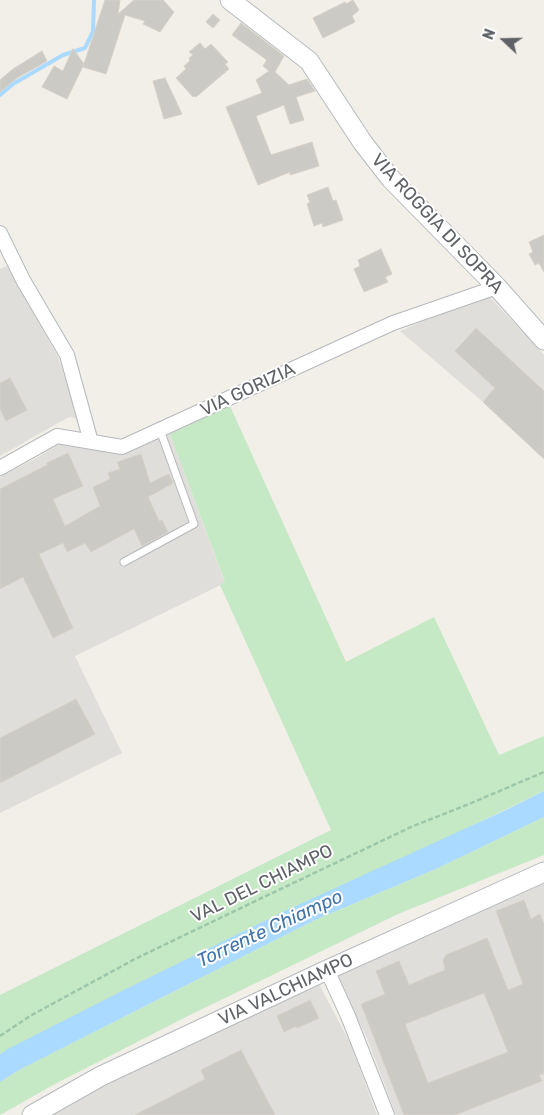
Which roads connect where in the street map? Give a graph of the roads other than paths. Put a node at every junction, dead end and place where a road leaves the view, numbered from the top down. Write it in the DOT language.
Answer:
graph roads {
  1 [pos="230,0"];
  2 [pos="0,233"];
  3 [pos="497,287"];
  4 [pos="544,340"];
  5 [pos="160,430"];
  6 [pos="91,442"];
  7 [pos="0,468"];
  8 [pos="124,562"];
  9 [pos="544,872"];
  10 [pos="327,970"];
  11 [pos="32,1115"];
  12 [pos="387,1115"];
  1 -- 3 [label="main road, VIA ROGGIA DI SOPRA"];
  2 -- 6 [label="street"];
  3 -- 4 [label="main road, VIA ROGGIA DI SOPRA"];
  3 -- 5 [label="street, VIA GORIZIA"];
  5 -- 6 [label="street, VIA GORIZIA"];
  5 -- 8 [label="lane"];
  6 -- 7 [label="street, VIA GORIZIA"];
  9 -- 10 [label="main road, VIA VALCHIAMPO"];
  10 -- 11 [label="main road, VIA VALCHIAMPO"];
  10 -- 12 [label="street"];
}
